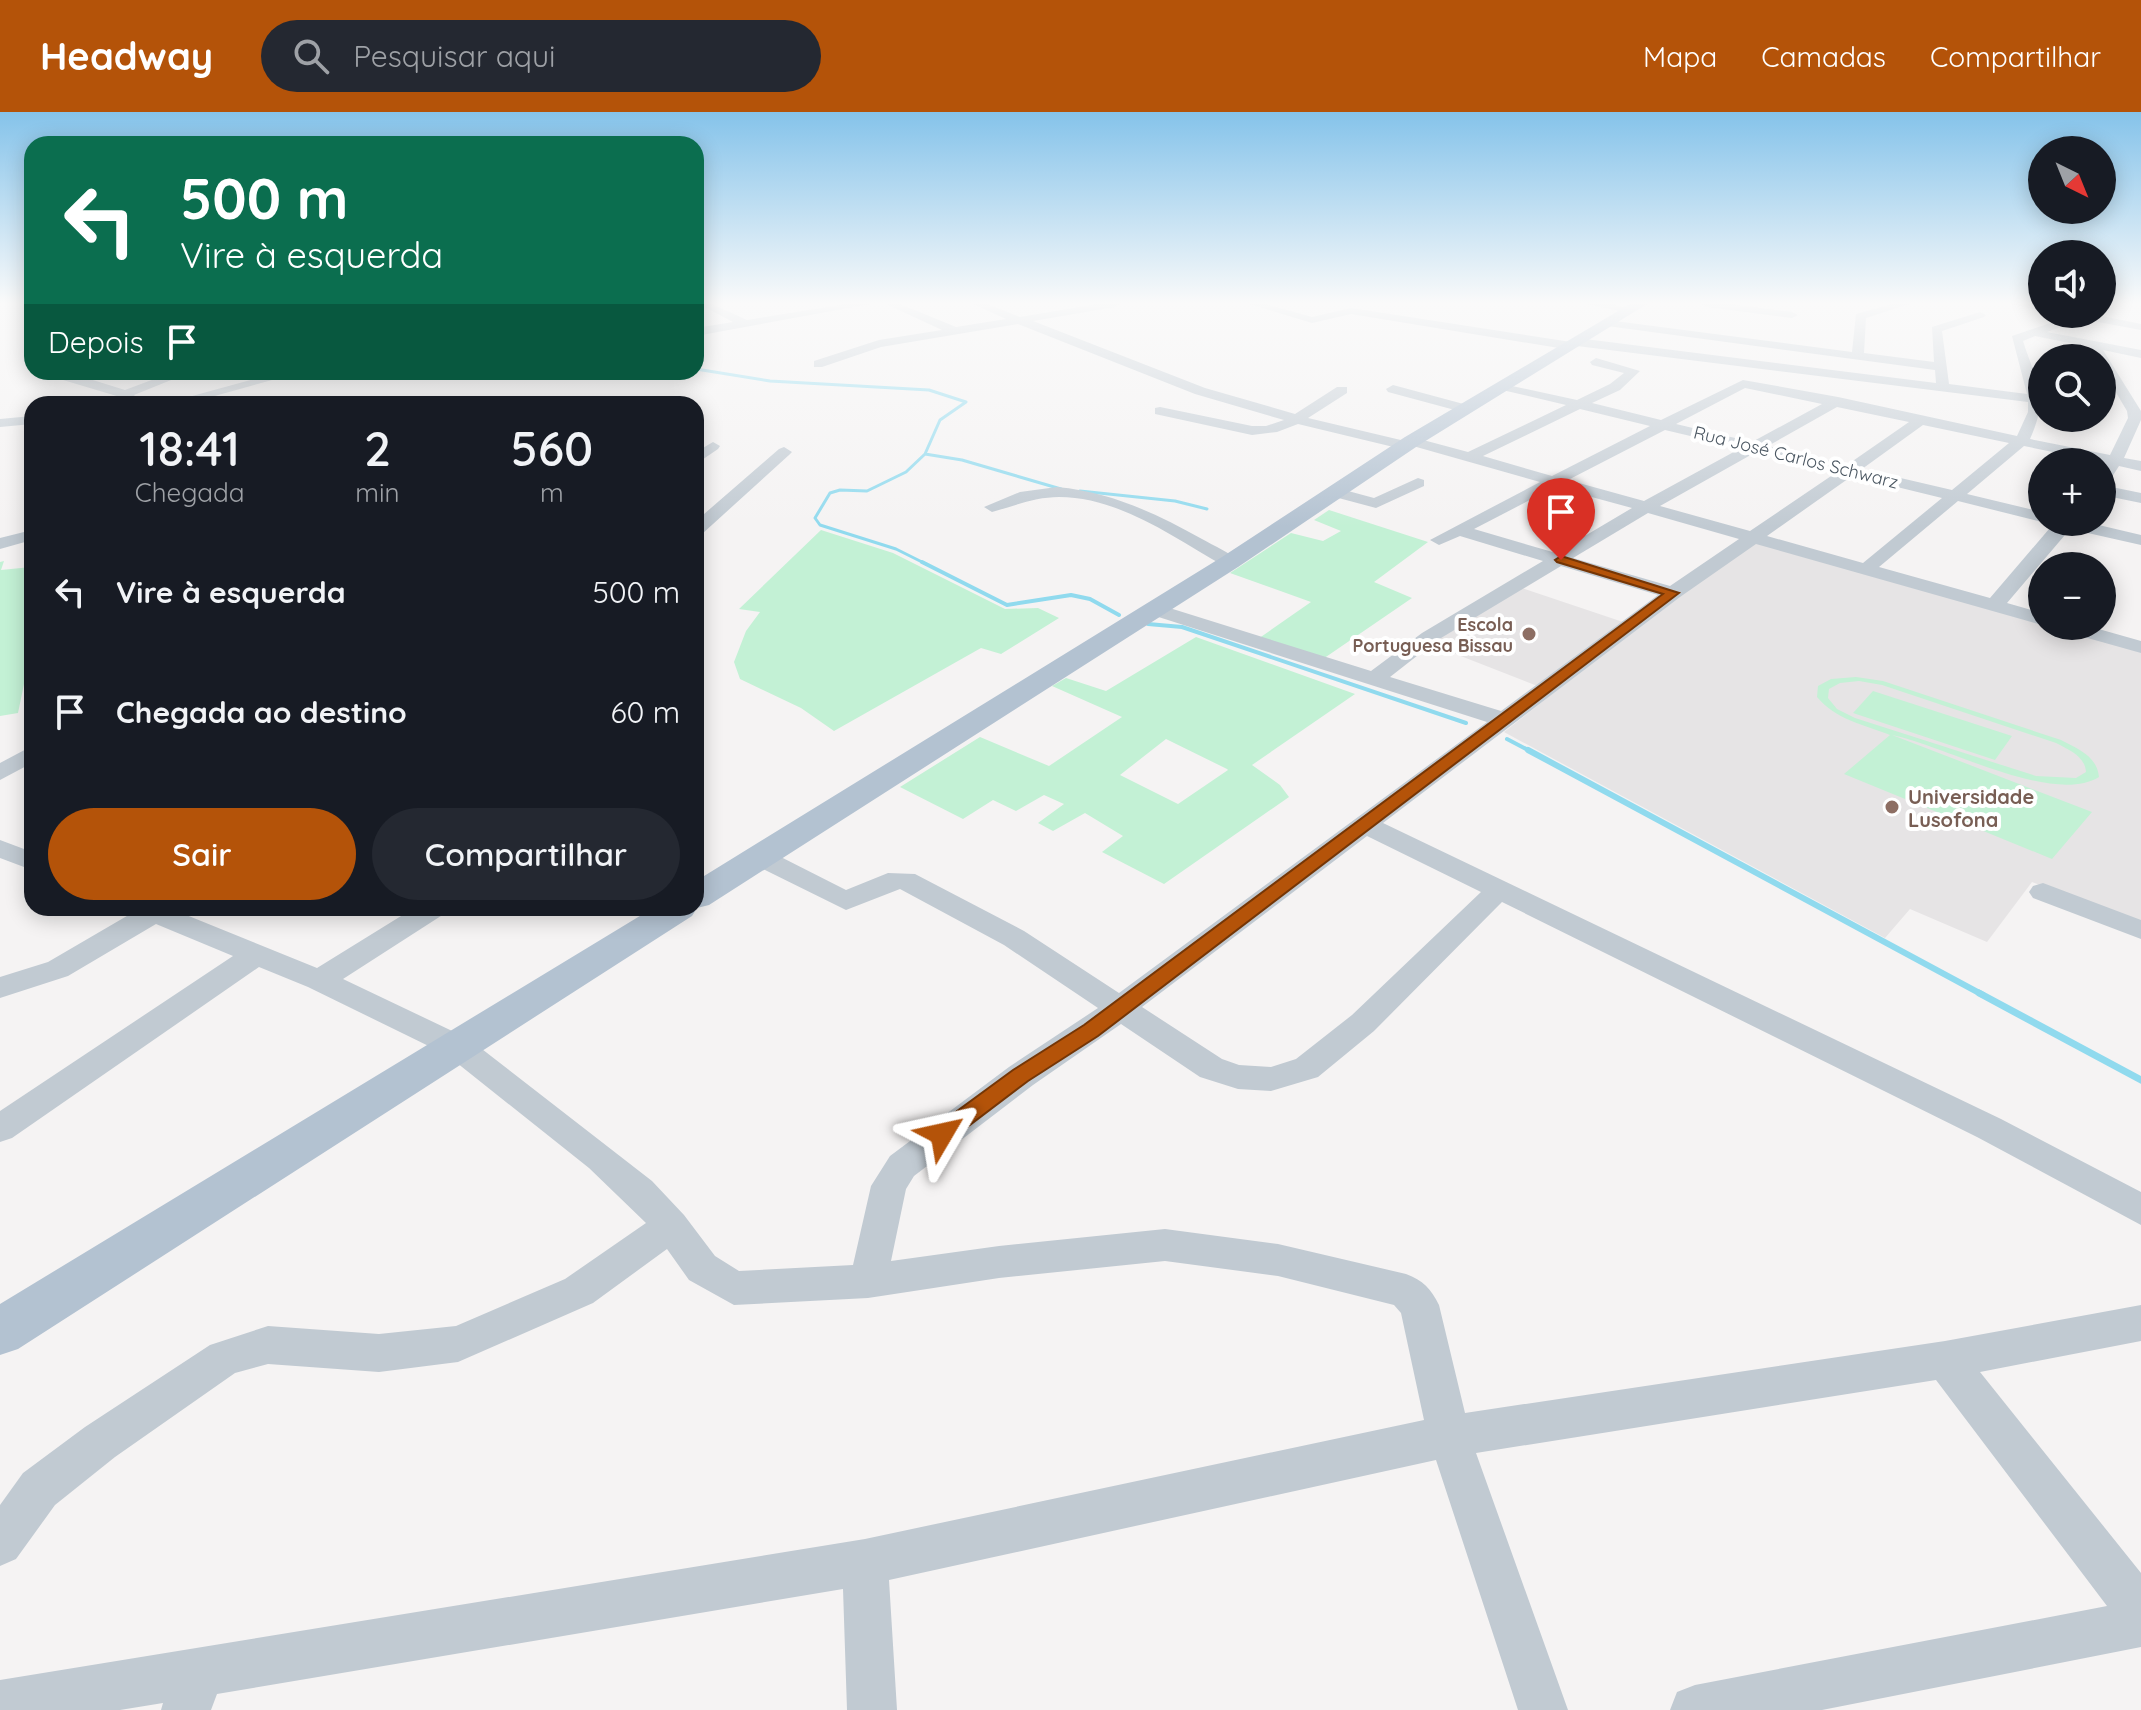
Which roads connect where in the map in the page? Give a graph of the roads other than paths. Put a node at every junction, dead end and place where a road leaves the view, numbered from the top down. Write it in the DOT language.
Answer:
graph roads {
  1 [pos="1167,379"];
  2 [pos="1518,379"];
  3 [pos="1625,379"];
  4 [pos="1873,379"];
  5 [pos="1942,379"];
  6 [pos="78,380"];
  7 [pos="163,380"];
  8 [pos="264,380"];
  9 [pos="1894,381"];
  10 [pos="2116,381"];
  11 [pos="1503,386"];
  12 [pos="1943,388"];
  13 [pos="1393,389"];
  14 [pos="1342,390"];
  15 [pos="125,394"];
  16 [pos="201,396"];
  17 [pos="2028,398"];
  18 [pos="1838,401"];
  19 [pos="1581,404"];
  20 [pos="2116,408"];
  21 [pos="1466,409"];
  22 [pos="1160,411"];
  23 [pos="2134,411"];
  24 [pos="1902,415"];
  25 [pos="1923,419"];
  26 [pos="1294,420"];
  27 [pos="24,421"];
  28 [pos="0,423"];
  29 [pos="1664,424"];
  30 [pos="2028,427"];
  31 [pos="2022,440"];
  32 [pos="1409,444"];
  33 [pos="713,446"];
  34 [pos="1753,447"];
  35 [pos="2057,448"];
  36 [pos="784,452"];
  37 [pos="704,453"];
  38 [pos="1470,457"];
  39 [pos="2116,459"];
  40 [pos="2116,461"];
  41 [pos="2141,466"];
  42 [pos="1850,470"];
  43 [pos="1551,480"];
  44 [pos="1418,483"];
  45 [pos="1337,493"];
  46 [pos="2116,493"];
  47 [pos="1955,496"];
  48 [pos="2141,498"];
  49 [pos="992,507"];
  50 [pos="1644,508"];
  51 [pos="2028,514"];
  52 [pos="704,523"];
  53 [pos="1458,530"];
  54 [pos="2116,534"];
  55 [pos="2054,536"];
  56 [pos="24,537"];
  57 [pos="1752,539"];
  58 [pos="1439,540"];
  59 [pos="2141,540"];
  60 [pos="0,544"];
  61 [pos="1561,560"];
  62 [pos="1230,562"];
  63 [pos="1865,570"];
  64 [pos="1673,593"];
  65 [pos="1994,606"];
  66 [pos="1153,609"];
  67 [pos="2028,615"];
  68 [pos="2116,640"];
  69 [pos="2141,647"];
  70 [pos="1374,679"];
  71 [pos="1505,720"];
  72 [pos="24,758"];
  73 [pos="0,773"];
  74 [pos="1366,825"];
  75 [pos="0,848"];
  76 [pos="760,857"];
  77 [pos="24,858"];
  78 [pos="1498,891"];
  79 [pos="704,892"];
  80 [pos="2043,892"];
  81 [pos="139,916"];
  82 [pos="162,916"];
  83 [pos="421,916"];
  84 [pos="666,916"];
  85 [pos="2141,930"];
  86 [pos="255,955"];
  87 [pos="319,980"];
  88 [pos="0,988"];
  89 [pos="1121,1006"];
  90 [pos="458,1047"];
  91 [pos="0,1129"];
  92 [pos="2141,1210"];
  93 [pos="671,1226"];
  94 [pos="868,1281"];
  95 [pos="2141,1323"];
  96 [pos="0,1332"];
  97 [pos="1945,1360"];
  98 [pos="1449,1436"];
  99 [pos="0,1543"];
  100 [pos="865,1562"];
  101 [pos="2141,1611"];
  102 [pos="2141,1623"];
  103 [pos="192,1691"];
  104 [pos="0,1705"];
  105 [pos="872,1710"];
  106 [pos="1543,1710"];
  107 [pos="1695,1710"];
  1 -- 26 [label="street"];
  2 -- 11 [label="main road"];
  3 -- 19 [label="street"];
  4 -- 9 [label="street"];
  5 -- 12 [label="street"];
  6 -- 15 [label="street"];
  7 -- 15 [label="street"];
  8 -- 16 [label="street"];
  9 -- 12 [label="street"];
  9 -- 24 [label="street"];
  10 -- 23 [label="street"];
  11 -- 19 [label="street, Rua José Carlos Schwarz"];
  11 -- 21 [label="main road"];
  12 -- 17 [label="street"];
  13 -- 21 [label="street"];
  14 -- 26 [label="street"];
  18 -- 24 [label="street"];
  18 -- 29 [label="street"];
  18 -- 34 [label="street"];
  19 -- 29 [label="street, Rua José Carlos Schwarz"];
  19 -- 38 [label="street"];
  20 -- 23 [label="street"];
  21 -- 32 [label="main road"];
  22 -- 26 [label="street"];
  23 -- 39 [label="street"];
  24 -- 25 [label="street"];
  25 -- 31 [label="street"];
  25 -- 42 [label="street"];
  26 -- 32 [label="street"];
  27 -- 28 [label="street"];
  29 -- 34 [label="street, Rua José Carlos Schwarz"];
  29 -- 43 [label="street"];
  30 -- 31 [label="street"];
  31 -- 35 [label="street"];
  31 -- 47 [label="street"];
  32 -- 38 [label="street"];
  32 -- 45 [label="main road"];
  33 -- 37 [label="street"];
  34 -- 42 [label="street, Rua José Carlos Schwarz"];
  34 -- 50 [label="street"];
  36 -- 52 [label="street"];
  38 -- 43 [label="street"];
  40 -- 41 [label="street"];
  42 -- 47 [label="street, Rua José Carlos Schwarz"];
  42 -- 57 [label="street"];
  43 -- 50 [label="street"];
  43 -- 53 [label="street"];
  44 -- 45 [label="street"];
  45 -- 62 [label="main road"];
  46 -- 48 [label="street"];
  47 -- 51 [label="street, Rua José Carlos Schwarz"];
  47 -- 63 [label="street"];
  49 -- 62 [label="street"];
  50 -- 57 [label="street"];
  50 -- 61 [label="street"];
  53 -- 58 [label="street"];
  53 -- 61 [label="street"];
  54 -- 59 [label="street"];
  55 -- 65 [label="street"];
  56 -- 60 [label="street"];
  57 -- 63 [label="street"];
  57 -- 64 [label="street"];
  61 -- 64 [label="street"];
  61 -- 70 [label="street"];
  62 -- 66 [label="main road"];
  63 -- 65 [label="street"];
  64 -- 71 [label="street"];
  65 -- 67 [label="street"];
  66 -- 70 [label="street"];
  66 -- 76 [label="main road"];
  68 -- 69 [label="street"];
  70 -- 71 [label="street"];
  71 -- 74 [label="street"];
  72 -- 73 [label="street"];
  74 -- 78 [label="street"];
  74 -- 89 [label="street"];
  75 -- 77 [label="street"];
  76 -- 79 [label="main road"];
  76 -- 89 [label="street"];
  78 -- 89 [label="street"];
  78 -- 92 [label="street"];
  80 -- 85 [label="street"];
  81 -- 88 [label="street"];
  82 -- 86 [label="street"];
  83 -- 87 [label="street"];
  84 -- 90 [label="main road"];
  86 -- 87 [label="street"];
  86 -- 91 [label="street"];
  87 -- 90 [label="street"];
  89 -- 94 [label="street"];
  90 -- 93 [label="street"];
  90 -- 96 [label="main road"];
  93 -- 94 [label="street"];
  93 -- 99 [label="street"];
  94 -- 98 [label="street"];
  95 -- 97 [label="street"];
  97 -- 98 [label="street"];
  97 -- 101 [label="street"];
  98 -- 100 [label="street"];
  98 -- 106 [label="street"];
  100 -- 103 [label="street"];
  100 -- 105 [label="street"];
  102 -- 107 [label="street"];
  103 -- 104 [label="street"];
}
